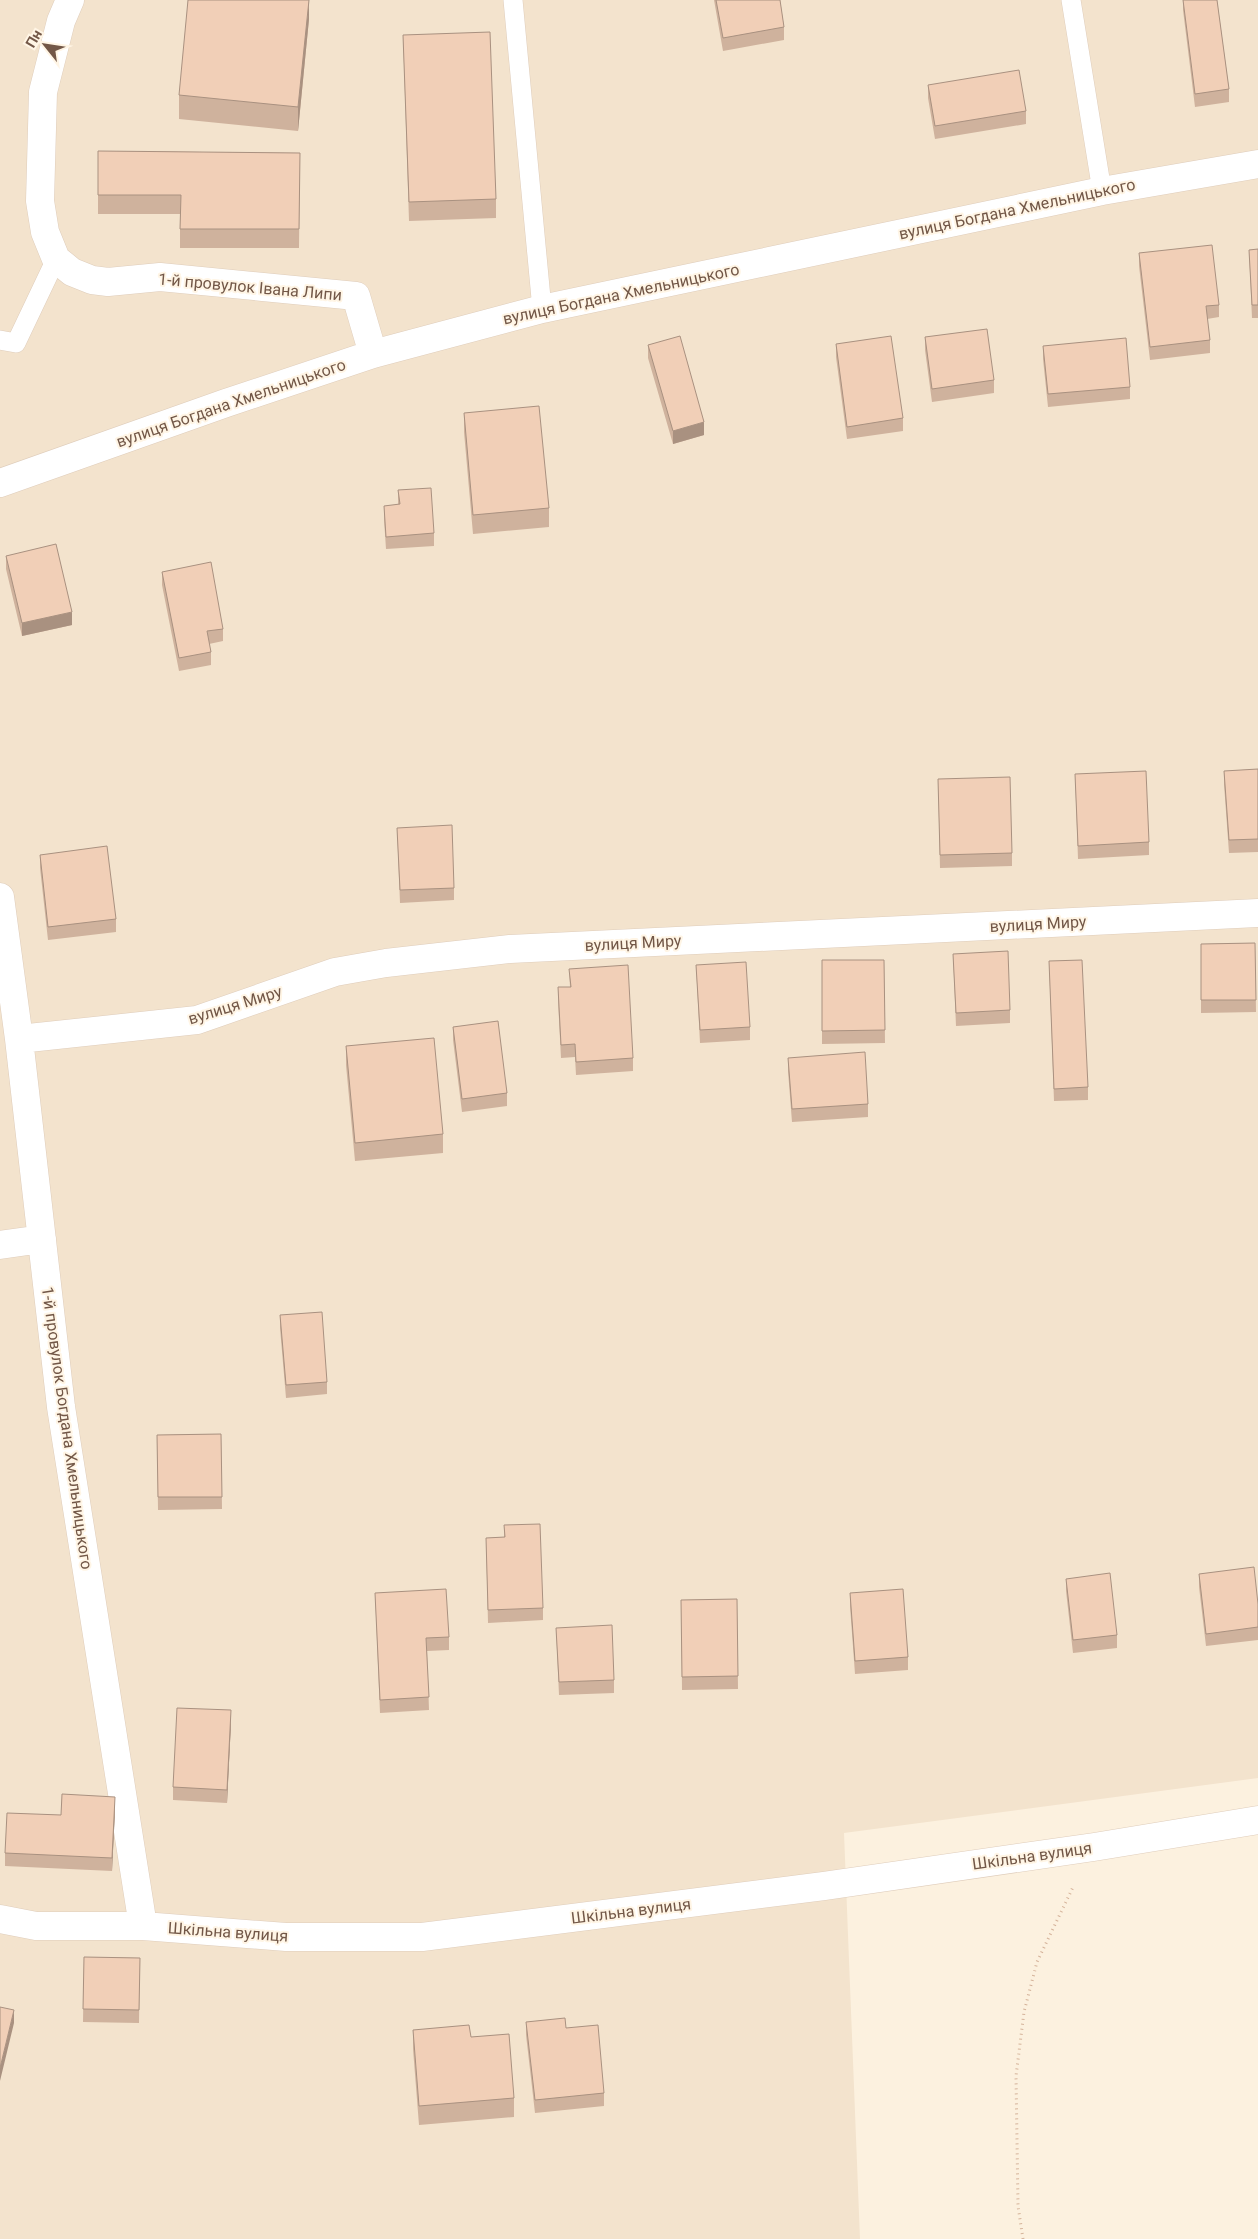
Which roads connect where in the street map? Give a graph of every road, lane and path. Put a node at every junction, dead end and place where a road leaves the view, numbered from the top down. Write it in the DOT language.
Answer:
graph roads {
  1 [pos="70,0"];
  2 [pos="513,0"];
  3 [pos="1071,0"];
  4 [pos="1258,164"];
  5 [pos="1102,191"];
  6 [pos="56,260"];
  7 [pos="542,309"];
  8 [pos="0,340"];
  9 [pos="373,354"];
  10 [pos="0,483"];
  11 [pos="0,897"];
  12 [pos="1258,913"];
  13 [pos="19,1039"];
  14 [pos="42,1239"];
  15 [pos="0,1245"];
  16 [pos="1258,1820"];
  17 [pos="1094,1847"];
  18 [pos="0,1920"];
  19 [pos="143,1926"];
  20 [pos="1023,2239"];
  1 -- 6 [label="street"];
  2 -- 7 [label="lane"];
  3 -- 5 [label="lane"];
  4 -- 5 [label="street, вулиця Богдана Хмельницького"];
  5 -- 7 [label="street, вулиця Богдана Хмельницького"];
  6 -- 8 [label="lane"];
  6 -- 9 [label="street, 1-й провулок Івана Липи"];
  7 -- 9 [label="street, вулиця Богдана Хмельницького"];
  9 -- 10 [label="street, вулиця Богдана Хмельницького"];
  11 -- 13 [label="street, 1-й провулок Богдана Хмельницького"];
  12 -- 13 [label="street, вулиця Миру"];
  13 -- 14 [label="street, 1-й провулок Богдана Хмельницького"];
  14 -- 15 [label="street"];
  14 -- 19 [label="street, 1-й провулок Богдана Хмельницького"];
  16 -- 17 [label="street, Шкільна вулиця"];
  17 -- 19 [label="street, Шкільна вулиця"];
  17 -- 20 [label="path"];
  18 -- 19 [label="street, Шкільна вулиця"];
}
